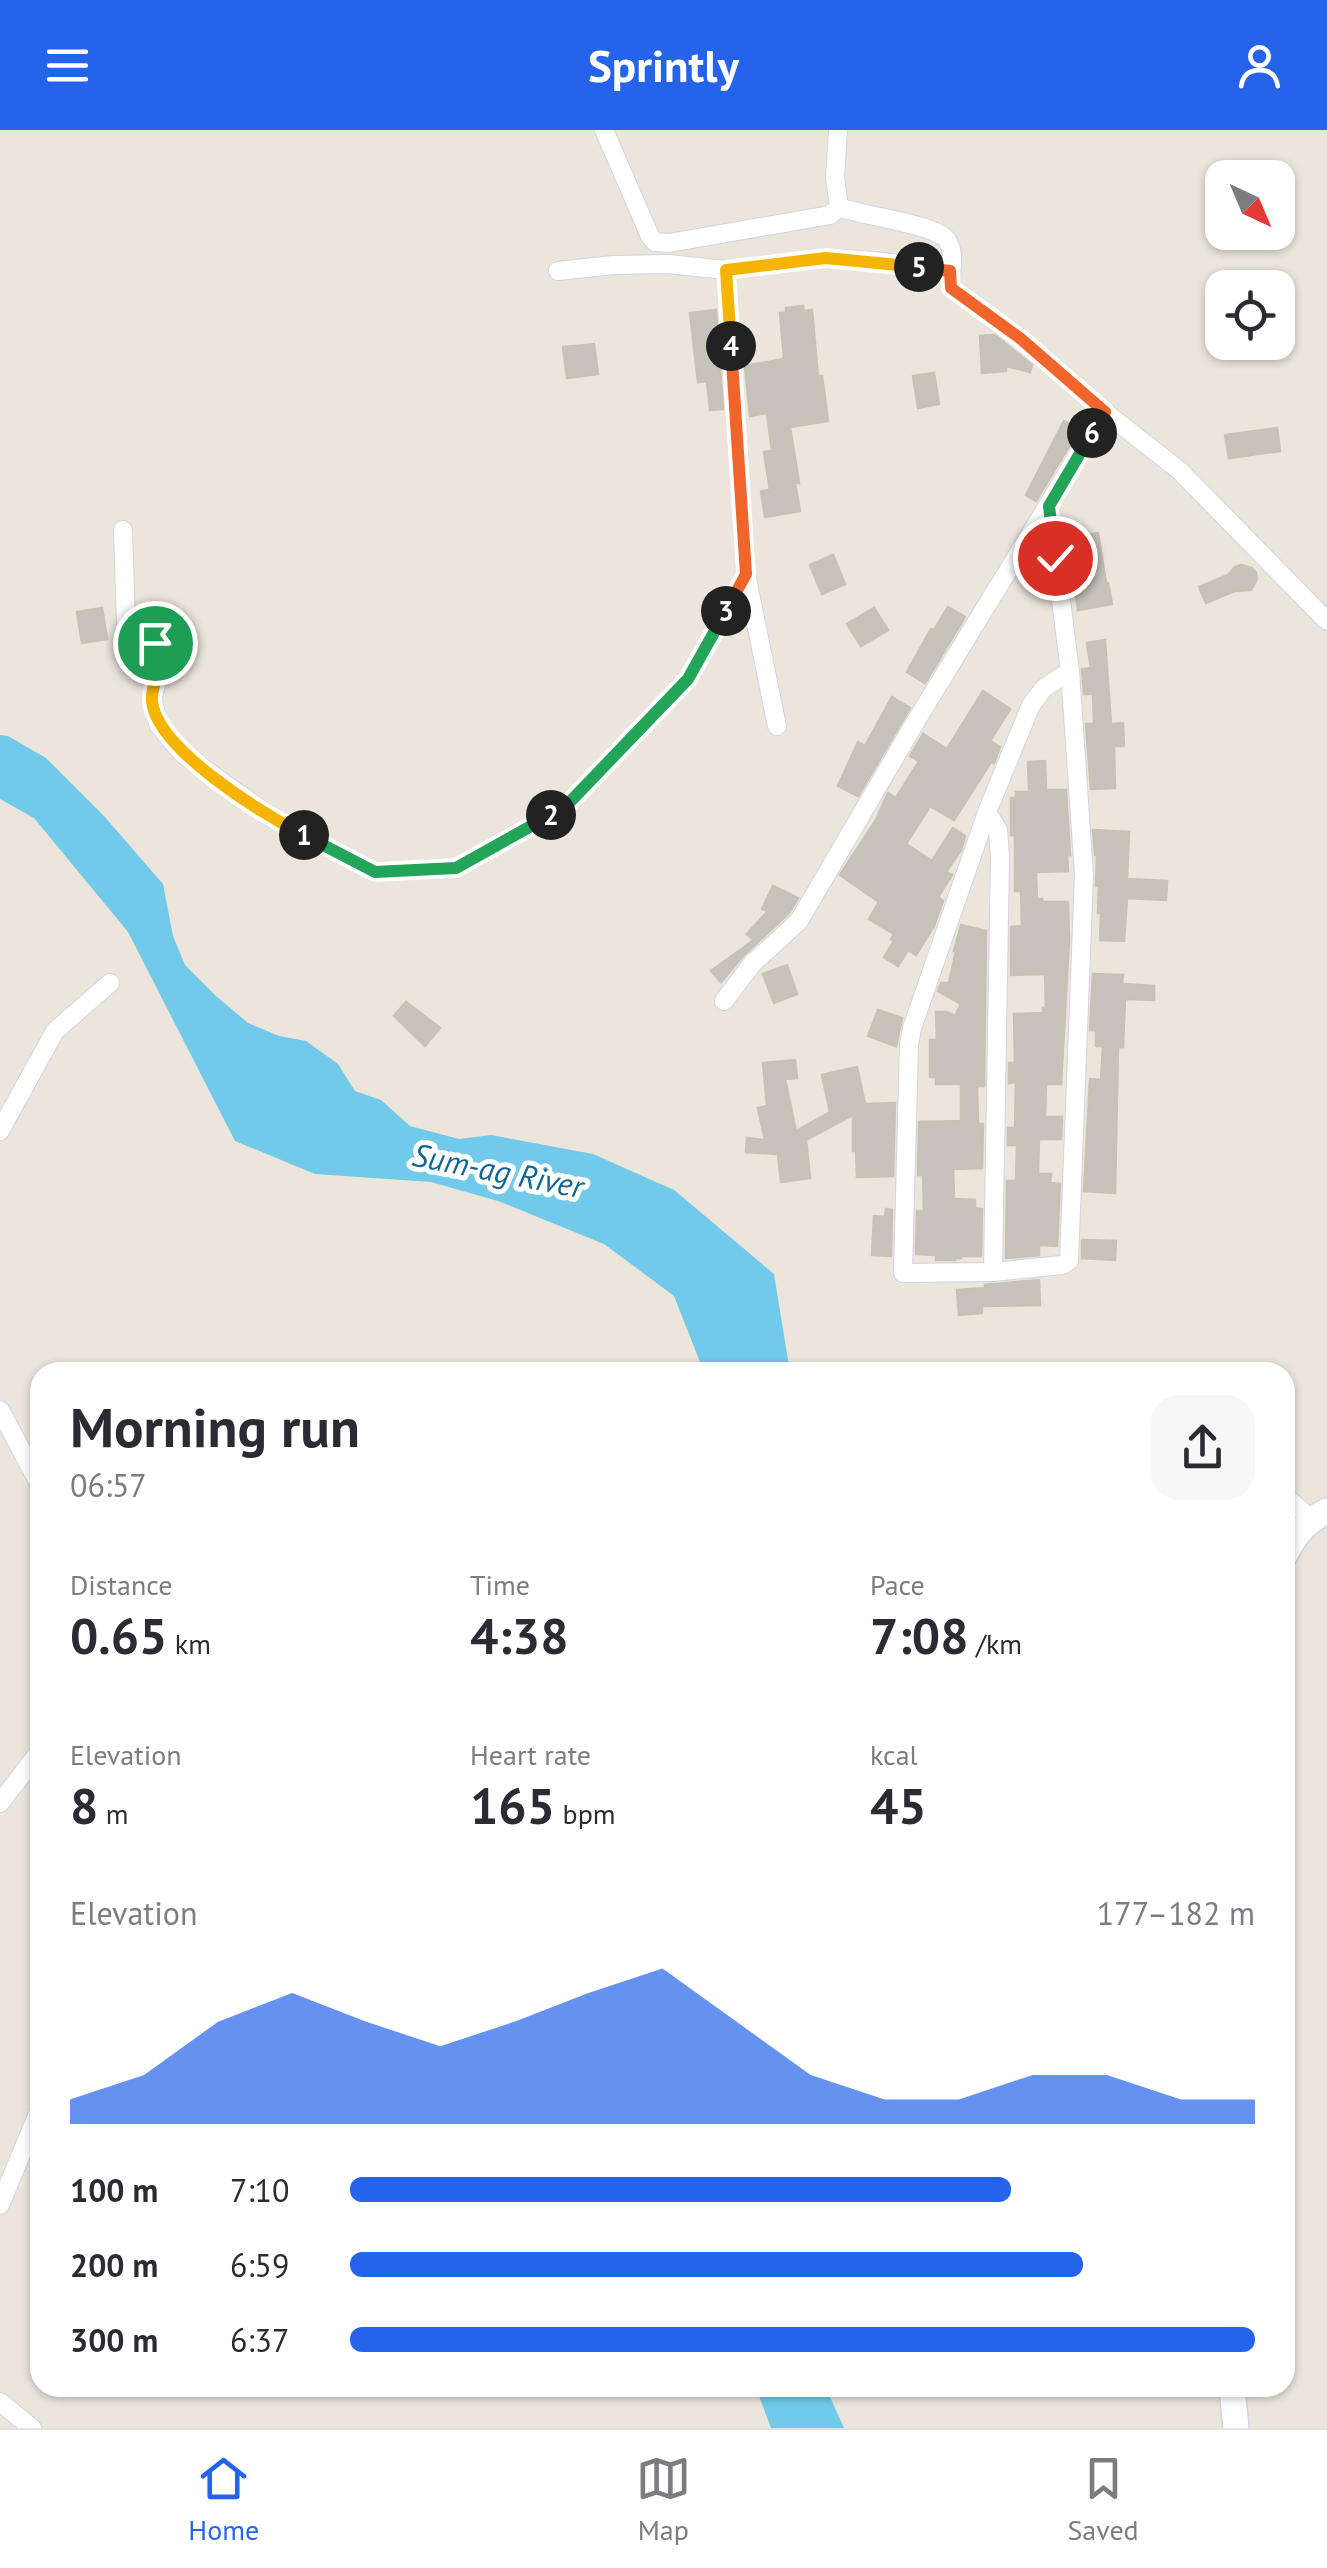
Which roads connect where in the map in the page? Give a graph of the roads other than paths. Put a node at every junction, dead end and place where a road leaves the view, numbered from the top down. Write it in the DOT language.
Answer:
graph roads {
  1 [pos="604,130"];
  2 [pos="838,130"];
  3 [pos="839,207"];
  4 [pos="726,270"];
  5 [pos="558,271"];
  6 [pos="950,271"];
  7 [pos="1105,412"];
  8 [pos="1049,506"];
  9 [pos="123,530"];
  10 [pos="746,574"];
  11 [pos="1327,622"];
  12 [pos="1070,671"];
  13 [pos="778,726"];
  14 [pos="987,812"];
  15 [pos="110,983"];
  16 [pos="724,1000"];
  17 [pos="0,1131"];
  18 [pos="993,1272"];
  19 [pos="0,1410"];
  20 [pos="30,1466"];
  21 [pos="1295,1504"];
  22 [pos="1319,1516"];
  23 [pos="1295,1538"];
  24 [pos="30,1764"];
  25 [pos="0,1804"];
  26 [pos="30,2132"];
  27 [pos="0,2204"];
  28 [pos="1233,2397"];
  29 [pos="0,2402"];
  30 [pos="32,2428"];
  31 [pos="1236,2428"];
  1 -- 3 [label="street"];
  2 -- 3 [label="street"];
  3 -- 6 [label="street"];
  4 -- 5 [label="street"];
  4 -- 6 [label="street"];
  4 -- 10 [label="street"];
  6 -- 7 [label="street"];
  7 -- 8 [label="street"];
  7 -- 11 [label="street"];
  8 -- 12 [label="street"];
  8 -- 16 [label="street"];
  9 -- 10 [label="street"];
  10 -- 13 [label="street"];
  12 -- 14 [label="street"];
  12 -- 18 [label="street"];
  14 -- 18 [label="street"];
  14 -- 18 [label="street"];
  15 -- 17 [label="street"];
  19 -- 20 [label="street"];
  21 -- 22 [label="street"];
  22 -- 23 [label="main road"];
  24 -- 25 [label="street"];
  26 -- 27 [label="street"];
  28 -- 31 [label="main road"];
  29 -- 30 [label="street"];
}
